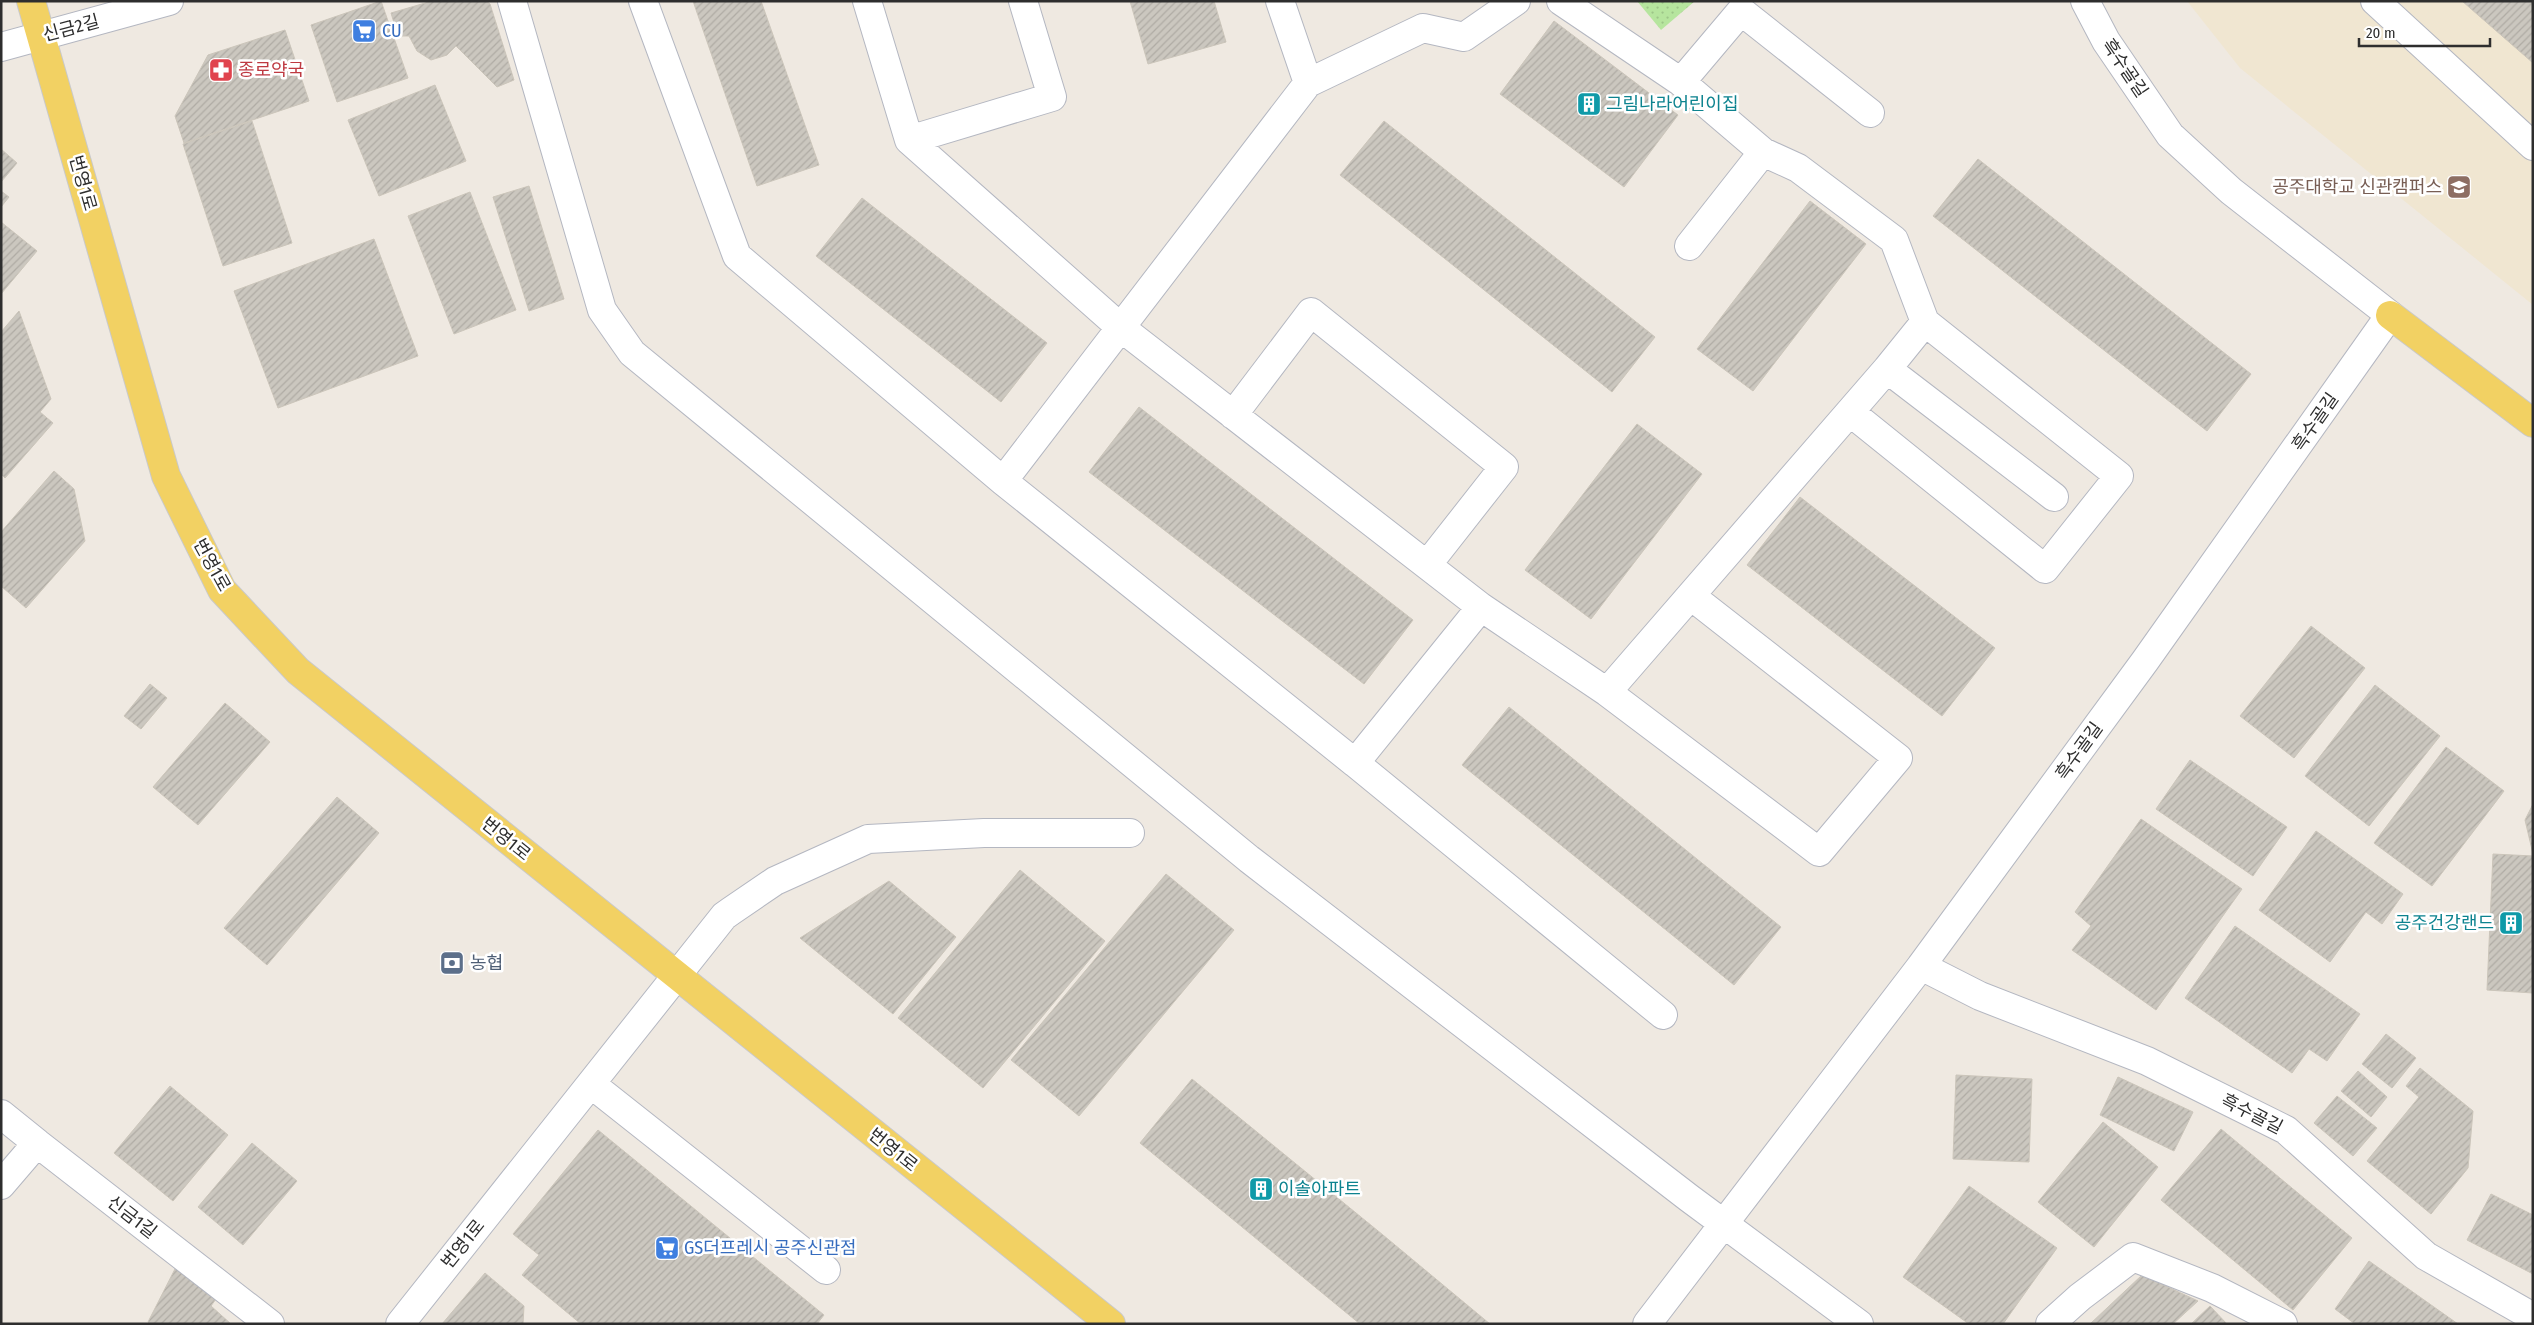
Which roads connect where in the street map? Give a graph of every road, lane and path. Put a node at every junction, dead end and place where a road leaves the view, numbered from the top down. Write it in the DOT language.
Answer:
graph roads {
  1 [pos="31,1"];
  2 [pos="170,1"];
  3 [pos="512,1"];
  4 [pos="643,1"];
  5 [pos="867,1"];
  6 [pos="1023,1"];
  7 [pos="1280,1"];
  8 [pos="1516,1"];
  9 [pos="1561,1"];
  10 [pos="2085,1"];
  11 [pos="2374,1"];
  12 [pos="1739,6"];
  13 [pos="41,36"];
  14 [pos="1,47"];
  15 [pos="1681,82"];
  16 [pos="1308,83"];
  17 [pos="1870,113"];
  18 [pos="909,140"];
  19 [pos="2533,146"];
  20 [pos="1763,152"];
  21 [pos="1689,246"];
  22 [pos="2390,315"];
  23 [pos="1925,322"];
  24 [pos="1120,328"];
  25 [pos="1887,369"];
  26 [pos="1850,412"];
  27 [pos="1233,415"];
  28 [pos="2533,423"];
  29 [pos="1003,481"];
  30 [pos="2054,497"];
  31 [pos="1427,565"];
  32 [pos="1691,596"];
  33 [pos="1481,608"];
  34 [pos="1607,692"];
  35 [pos="1355,763"];
  36 [pos="1130,834"];
  37 [pos="1921,966"];
  38 [pos="676,977"];
  39 [pos="1663,1015"];
  40 [pos="591,1084"];
  41 [pos="1,1114"];
  42 [pos="37,1143"];
  43 [pos="1,1185"];
  44 [pos="1723,1224"];
  45 [pos="826,1270"];
  46 [pos="2533,1317"];
  47 [pos="270,1324"];
  48 [pos="400,1324"];
  49 [pos="1111,1324"];
  50 [pos="1647,1324"];
  51 [pos="1860,1324"];
  52 [pos="2050,1324"];
  53 [pos="2283,1324"];
  1 -- 13 [label="main road, 번영1로"];
  2 -- 13 [label="street, 신금2길"];
  3 -- 44 [label="street"];
  4 -- 29 [label="street"];
  5 -- 18 [label="street"];
  6 -- 18 [label="street"];
  7 -- 16 [label="street"];
  8 -- 16 [label="street"];
  9 -- 15 [label="street"];
  10 -- 22 [label="street, 흑수골길"];
  11 -- 19 [label="street"];
  12 -- 15 [label="street"];
  12 -- 17 [label="street"];
  13 -- 14 [label="street, 신금2길"];
  13 -- 38 [label="main road, 번영1로"];
  15 -- 20 [label="street"];
  16 -- 24 [label="street"];
  18 -- 24 [label="street"];
  20 -- 21 [label="street"];
  20 -- 23 [label="street"];
  22 -- 28 [label="main road"];
  22 -- 37 [label="street, 흑수골길"];
  23 -- 25 [label="street"];
  23 -- 26 [label="street"];
  24 -- 27 [label="street"];
  24 -- 29 [label="street"];
  25 -- 26 [label="street"];
  25 -- 30 [label="street"];
  26 -- 32 [label="street"];
  27 -- 31 [label="street"];
  27 -- 31 [label="street"];
  29 -- 35 [label="street"];
  31 -- 33 [label="street"];
  32 -- 34 [label="street"];
  32 -- 34 [label="street"];
  33 -- 34 [label="street"];
  33 -- 35 [label="street"];
  35 -- 39 [label="street"];
  36 -- 38 [label="street"];
  37 -- 44 [label="street"];
  37 -- 46 [label="street, 흑수골길"];
  38 -- 40 [label="street, 번영1로"];
  38 -- 49 [label="main road, 번영1로"];
  40 -- 45 [label="street"];
  40 -- 48 [label="street, 번영1로"];
  41 -- 42 [label="street, 신금1길"];
  42 -- 43 [label="street"];
  42 -- 47 [label="street, 신금1길"];
  44 -- 50 [label="street"];
  44 -- 51 [label="street"];
  52 -- 53 [label="street"];
}
